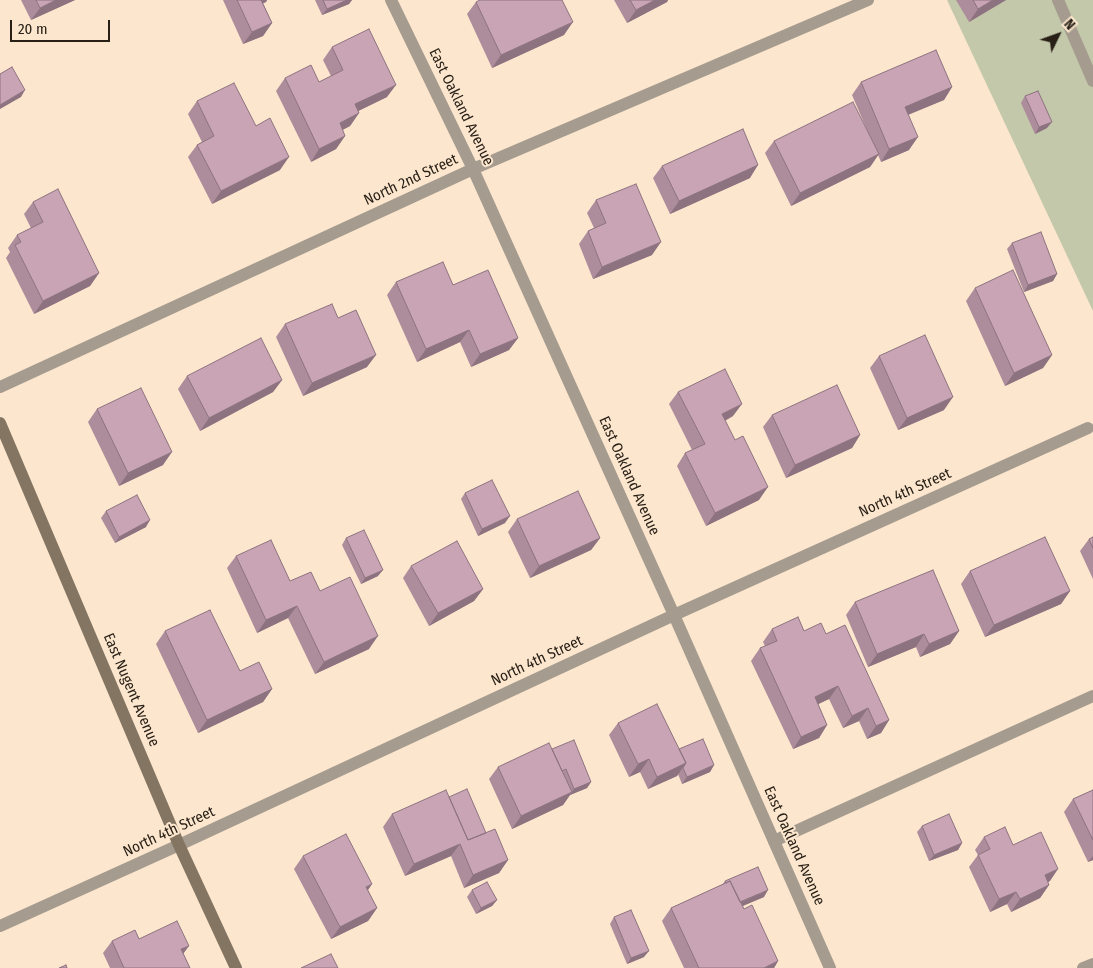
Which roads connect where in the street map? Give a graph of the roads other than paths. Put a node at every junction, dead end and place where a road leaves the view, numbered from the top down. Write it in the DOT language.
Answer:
graph roads {
  1 [pos="391,0"];
  2 [pos="868,0"];
  3 [pos="1058,0"];
  4 [pos="1093,81"];
  5 [pos="473,169"];
  6 [pos="0,387"];
  7 [pos="0,423"];
  8 [pos="1088,428"];
  9 [pos="674,616"];
  10 [pos="1093,696"];
  11 [pos="774,841"];
  12 [pos="179,845"];
  13 [pos="0,926"];
  14 [pos="1093,964"];
  15 [pos="236,968"];
  16 [pos="830,968"];
  17 [pos="1083,968"];
  1 -- 5 [label="street, East Oakland Avenue"];
  2 -- 5 [label="street, North 2nd Street"];
  3 -- 4 [label="street"];
  5 -- 6 [label="street, North 2nd Street"];
  5 -- 9 [label="street, East Oakland Avenue"];
  7 -- 12 [label="street, East Nugent Avenue"];
  8 -- 9 [label="street, North 4th Street"];
  9 -- 11 [label="street, East Oakland Avenue"];
  9 -- 12 [label="street, North 4th Street"];
  10 -- 11 [label="street"];
  11 -- 16 [label="street, East Oakland Avenue"];
  12 -- 13 [label="street, North 4th Street"];
  12 -- 15 [label="street, East Nugent Avenue"];
  14 -- 17 [label="street"];
}
